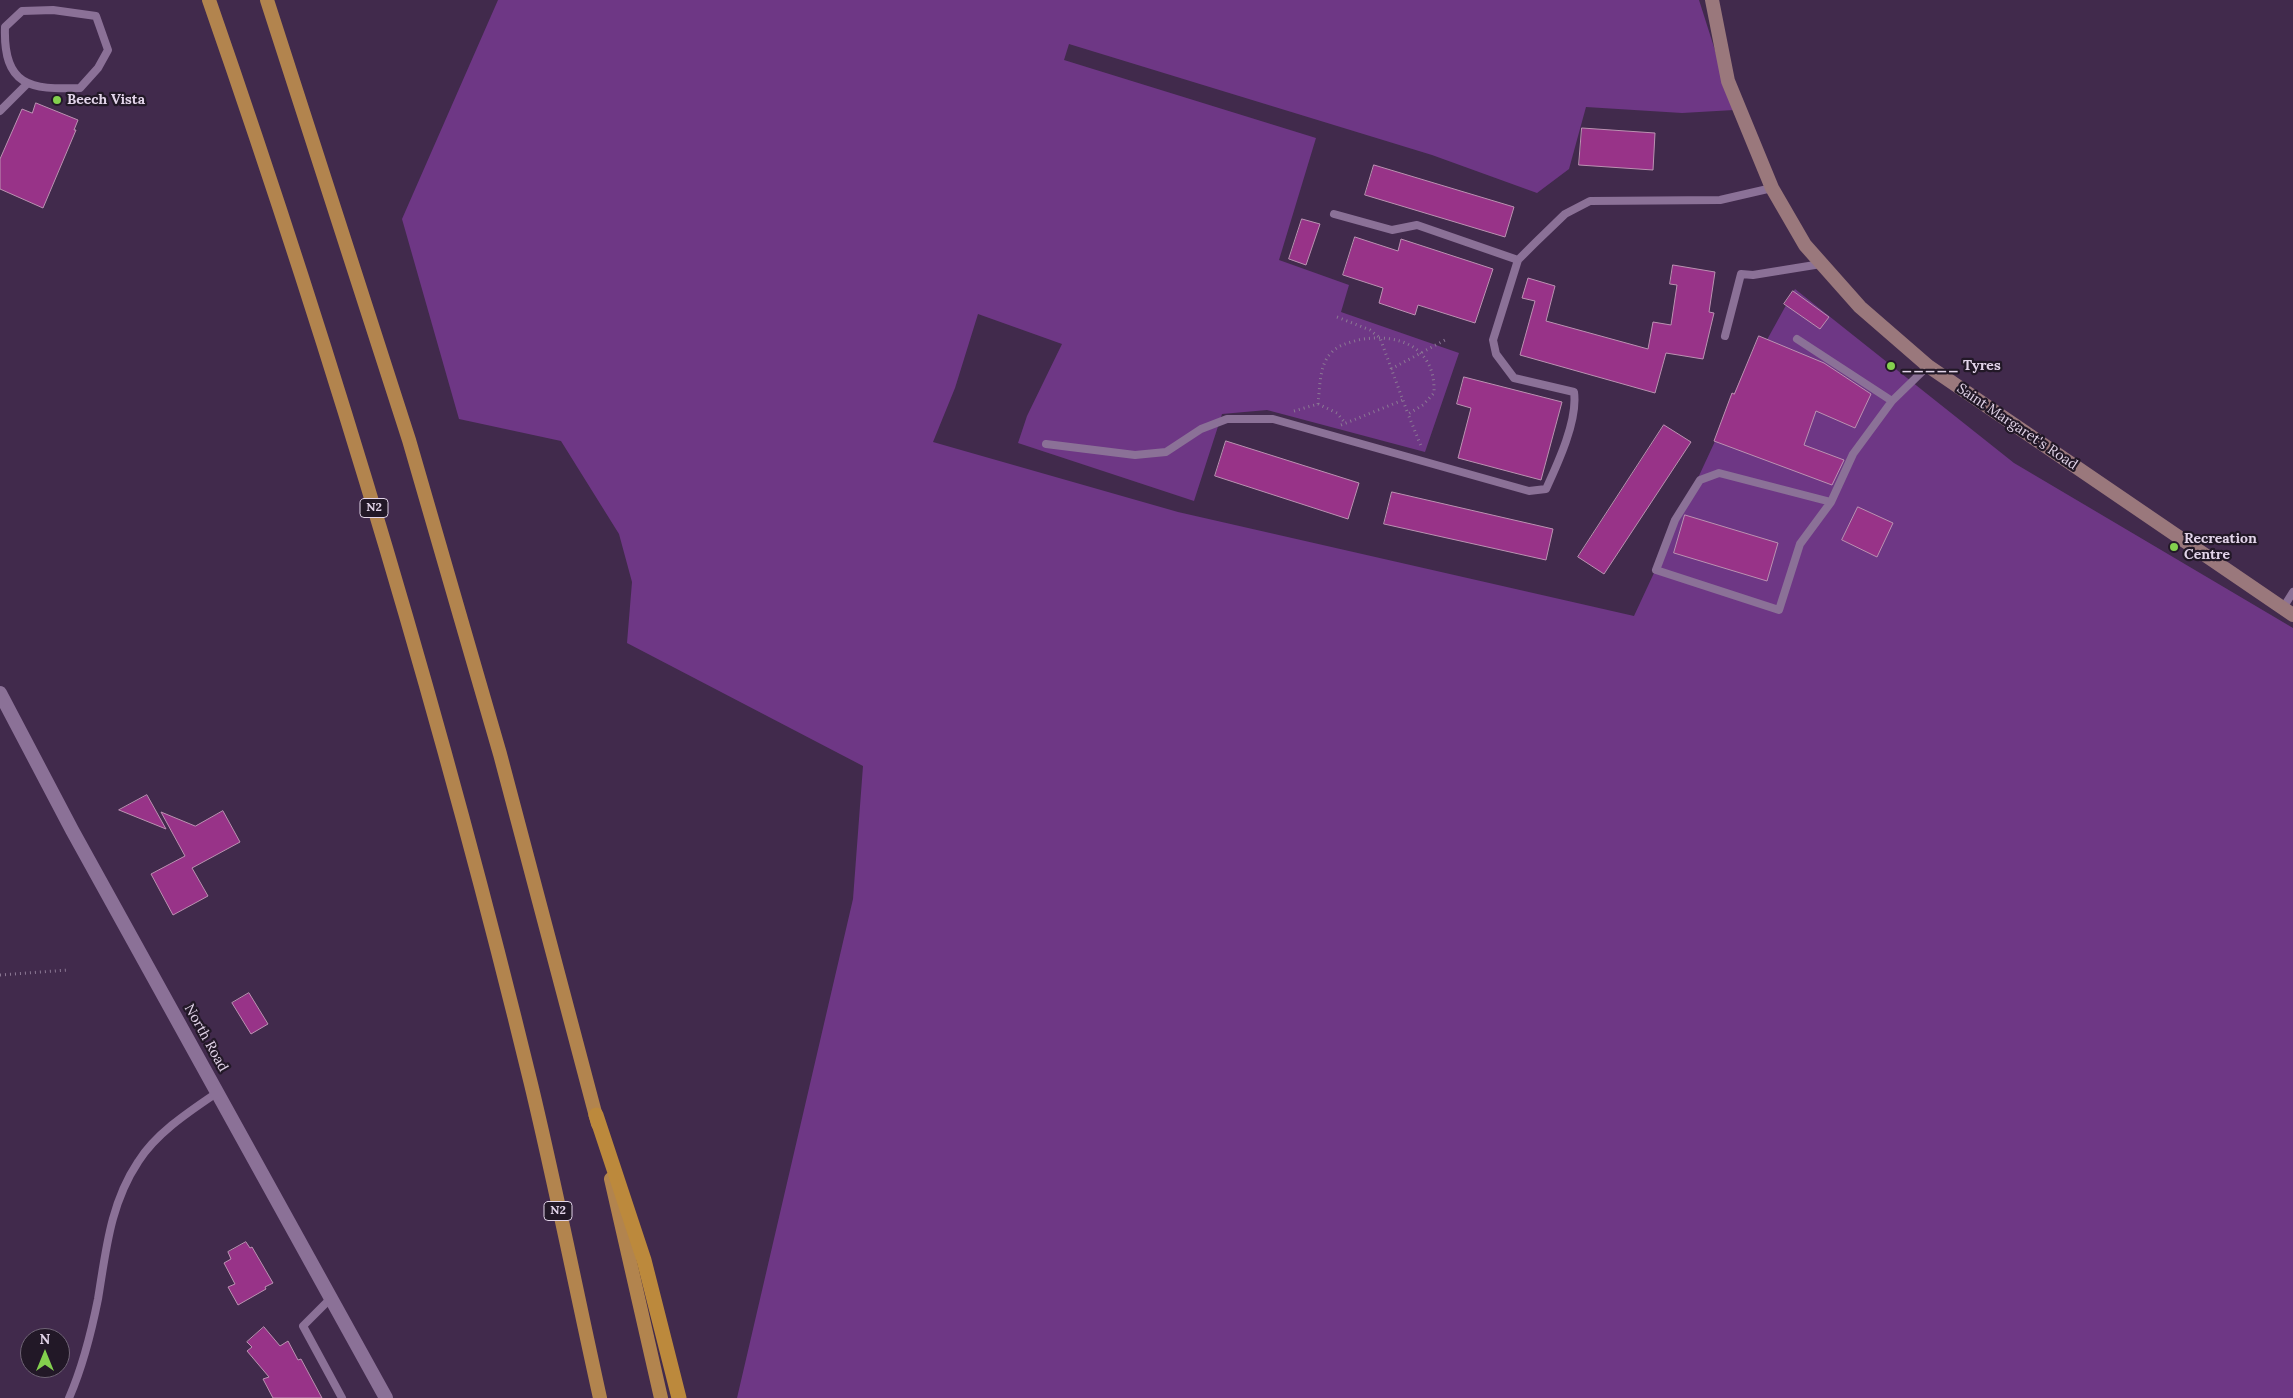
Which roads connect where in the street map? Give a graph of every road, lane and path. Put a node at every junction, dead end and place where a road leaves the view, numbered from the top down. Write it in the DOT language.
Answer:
graph roads {
  1 [pos="209,0"];
  2 [pos="267,0"];
  3 [pos="1712,0"];
  4 [pos="27,84"];
  5 [pos="0,111"];
  6 [pos="1772,188"];
  7 [pos="1334,214"];
  8 [pos="1518,260"];
  9 [pos="1821,264"];
  10 [pos="1337,318"];
  11 [pos="1725,336"];
  12 [pos="1380,338"];
  13 [pos="1797,339"];
  14 [pos="1448,340"];
  15 [pos="1421,353"];
  16 [pos="1928,366"];
  17 [pos="1391,369"];
  18 [pos="1403,400"];
  19 [pos="1892,401"];
  20 [pos="1318,404"];
  21 [pos="1408,414"];
  22 [pos="1289,423"];
  23 [pos="1345,423"];
  24 [pos="1321,432"];
  25 [pos="1046,444"];
  26 [pos="1418,460"];
  27 [pos="1831,502"];
  28 [pos="2293,592"];
  29 [pos="2288,612"];
  30 [pos="0,693"];
  31 [pos="68,970"];
  32 [pos="0,974"];
  33 [pos="218,1092"];
  34 [pos="596,1115"];
  35 [pos="331,1298"];
  36 [pos="69,1398"];
  37 [pos="342,1398"];
  38 [pos="386,1398"];
  39 [pos="600,1398"];
  40 [pos="661,1398"];
  41 [pos="680,1398"];
  1 -- 39 [label="highway, N2"];
  2 -- 34 [label="highway"];
  3 -- 6 [label="main road, Saint Margaret's Road"];
  4 -- 4 [label="lane"];
  4 -- 5 [label="lane"];
  6 -- 8 [label="lane"];
  6 -- 9 [label="main road, Saint Margaret's Road"];
  7 -- 8 [label="lane"];
  8 -- 26 [label="lane"];
  9 -- 11 [label="lane"];
  9 -- 16 [label="main road, Saint Margaret's Road"];
  10 -- 12 [label="path"];
  12 -- 15 [label="path"];
  12 -- 17 [label="path"];
  12 -- 20 [label="path"];
  13 -- 19 [label="lane"];
  14 -- 15 [label="path"];
  15 -- 17 [label="path"];
  15 -- 21 [label="path"];
  16 -- 19 [label="lane"];
  16 -- 29 [label="main road, Saint Margaret's Road"];
  17 -- 18 [label="path"];
  18 -- 21 [label="path"];
  18 -- 23 [label="path"];
  19 -- 27 [label="lane"];
  20 -- 22 [label="path"];
  20 -- 23 [label="path"];
  21 -- 26 [label="path"];
  22 -- 24 [label="lane"];
  22 -- 25 [label="lane"];
  23 -- 24 [label="path"];
  24 -- 26 [label="lane"];
  27 -- 27 [label="lane"];
  28 -- 29 [label="lane"];
  30 -- 33 [label="street, North Road"];
  31 -- 32 [label="path"];
  33 -- 35 [label="street, North Road"];
  33 -- 36 [label="lane"];
  34 -- 40 [label="highway"];
  34 -- 41 [label="highway"];
  35 -- 37 [label="lane"];
  35 -- 38 [label="street, North Road"];
}
